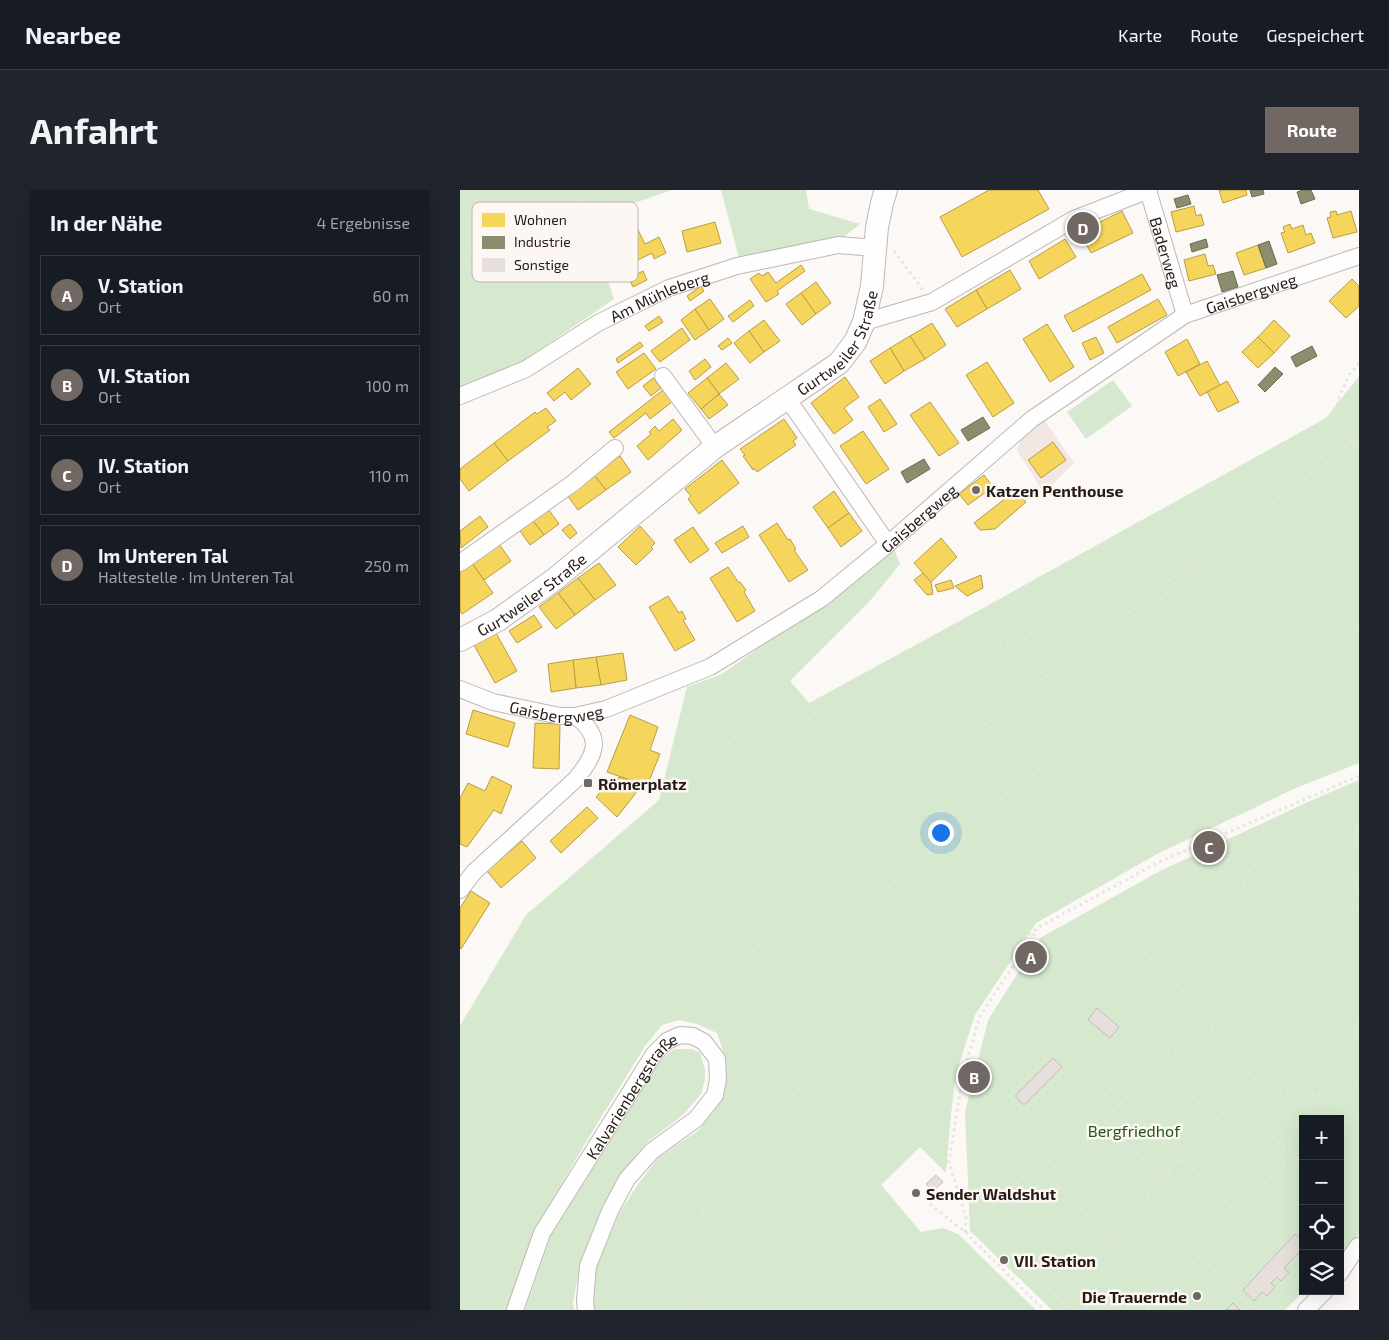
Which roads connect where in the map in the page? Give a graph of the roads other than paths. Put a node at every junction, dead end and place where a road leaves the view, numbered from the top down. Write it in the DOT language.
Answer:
graph roads {
  1 [pos="886,190"];
  2 [pos="1148,190"];
  3 [pos="876,238"];
  4 [pos="1359,256"];
  5 [pos="1185,315"];
  6 [pos="864,322"];
  7 [pos="663,376"];
  8 [pos="460,396"];
  9 [pos="787,398"];
  10 [pos="715,447"];
  11 [pos="615,448"];
  12 [pos="888,544"];
  13 [pos="460,563"];
  14 [pos="460,640"];
  15 [pos="460,689"];
  16 [pos="575,716"];
  17 [pos="460,890"];
  18 [pos="1358,1246"];
  19 [pos="1344,1267"];
  20 [pos="1322,1295"];
  21 [pos="515,1310"];
  22 [pos="586,1310"];
  23 [pos="1306,1310"];
  1 -- 3 [label="main road, Gurtweiler Straße"];
  2 -- 5 [label="street, Baderweg"];
  2 -- 6 [label="street"];
  3 -- 6 [label="main road, Gurtweiler Straße"];
  3 -- 8 [label="street, Am Mühleberg"];
  4 -- 5 [label="street, Gaisbergweg"];
  5 -- 12 [label="street, Gaisbergweg"];
  6 -- 9 [label="main road, Gurtweiler Straße"];
  7 -- 10 [label="street"];
  9 -- 10 [label="main road, Gurtweiler Straße"];
  9 -- 12 [label="street"];
  10 -- 14 [label="main road, Gurtweiler Straße"];
  11 -- 13 [label="street"];
  12 -- 16 [label="street, Gaisbergweg"];
  15 -- 16 [label="street, Gaisbergweg"];
  16 -- 17 [label="street"];
  18 -- 19 [label="street"];
  20 -- 23 [label="street"];
  21 -- 22 [label="street, Kalvarienbergstraße"];
}
